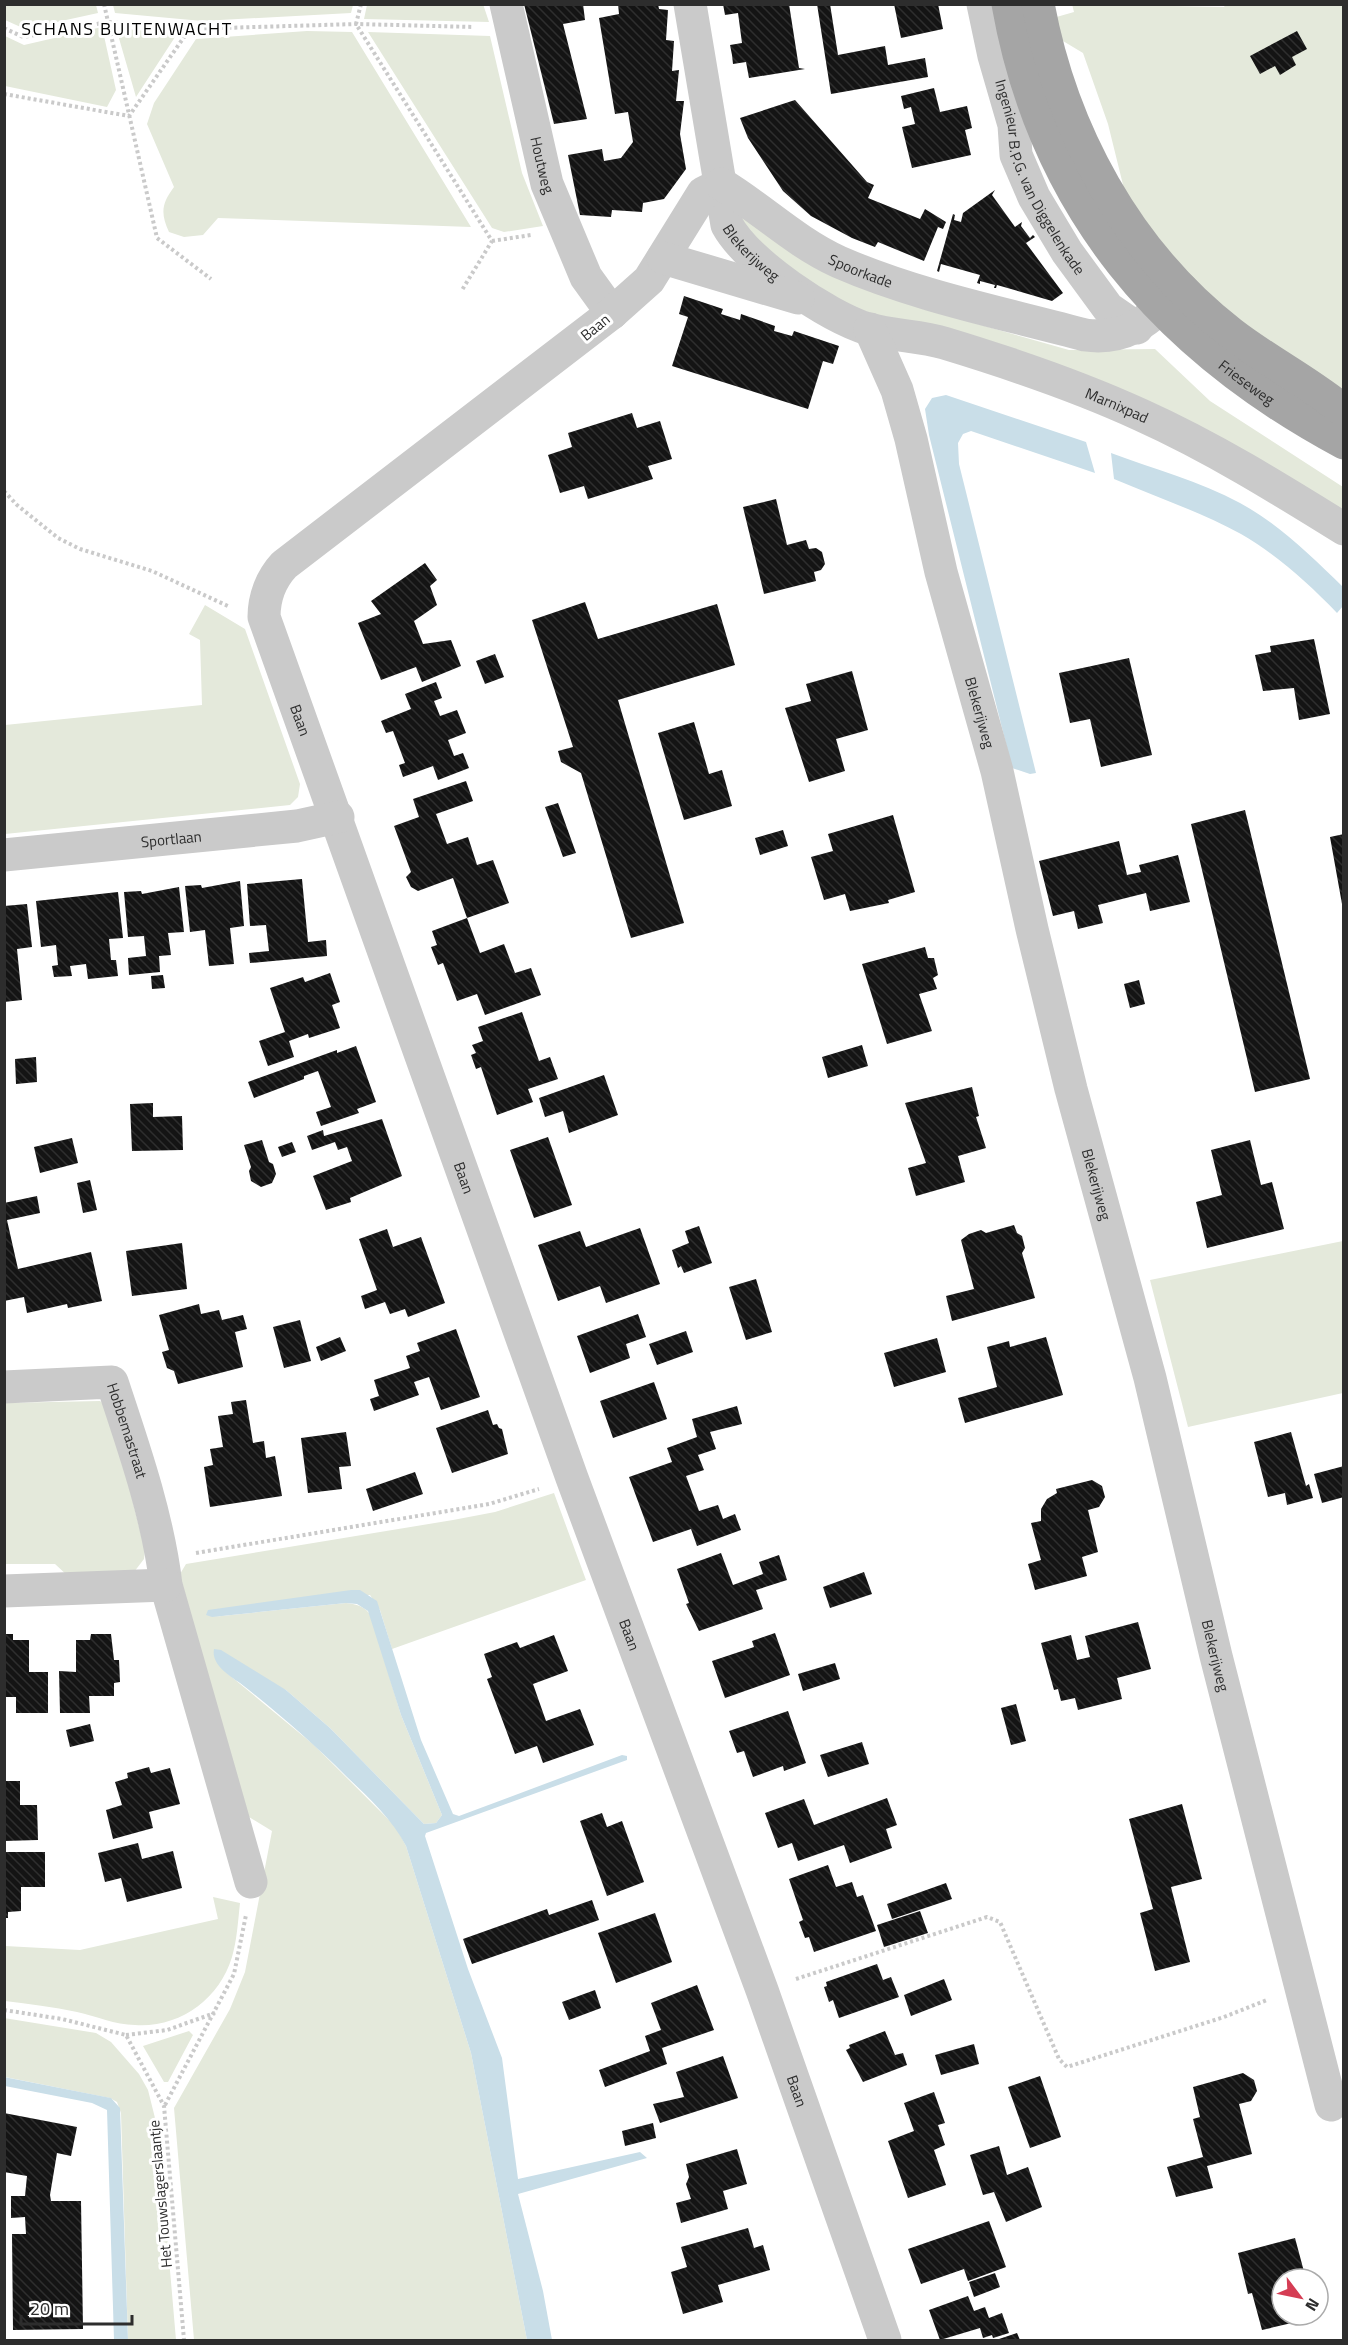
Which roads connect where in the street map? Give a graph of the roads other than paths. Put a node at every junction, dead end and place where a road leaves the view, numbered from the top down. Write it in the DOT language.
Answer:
graph roads {
  1 [pos="690,4"];
  2 [pos="983,4"];
  3 [pos="1008,4"];
  4 [pos="1038,4"];
  5 [pos="508,16"];
  6 [pos="1032,93"];
  7 [pos="721,184"];
  8 [pos="663,258"];
  9 [pos="814,302"];
  10 [pos="1160,308"];
  11 [pos="612,313"];
  12 [pos="870,329"];
  13 [pos="1344,411"];
  14 [pos="1344,443"];
  15 [pos="1344,529"];
  16 [pos="338,818"];
  17 [pos="4,855"];
  18 [pos="4,1387"];
  19 [pos="165,1572"];
  20 [pos="4,1591"];
  21 [pos="251,1882"];
  22 [pos="1331,2105"];
  23 [pos="885,2340"];
  1 -- 7 [label="street"];
  2 -- 6 [label="street, Ingenieur B.P.G. van Diggelenkade"];
  3 -- 6 [label="main road, Ingenieur B.P.G. van Diggelenkade"];
  4 -- 6 [label="main road, Ingenieur B.P.G. van Diggelenkade"];
  5 -- 11 [label="street, Houtweg"];
  6 -- 10 [label="main road, Ingenieur B.P.G. van Diggelenkade"];
  7 -- 8 [label="street, Baan"];
  7 -- 9 [label="street, Blekerijweg"];
  7 -- 10 [label="street, Spoorkade"];
  8 -- 9 [label="street, Blekerijweg"];
  8 -- 11 [label="street, Baan"];
  9 -- 12 [label="street, Blekerijweg"];
  10 -- 13 [label="main road, Frieseweg"];
  10 -- 14 [label="main road, Frieseweg"];
  11 -- 16 [label="street, Baan"];
  12 -- 15 [label="street, Marnixpad"];
  12 -- 22 [label="street, Blekerijweg"];
  16 -- 17 [label="street, Sportlaan"];
  16 -- 23 [label="street, Baan"];
  18 -- 19 [label="street, Hobbemastraat"];
  19 -- 20 [label="street"];
  19 -- 21 [label="street, Hobbemastraat"];
}
